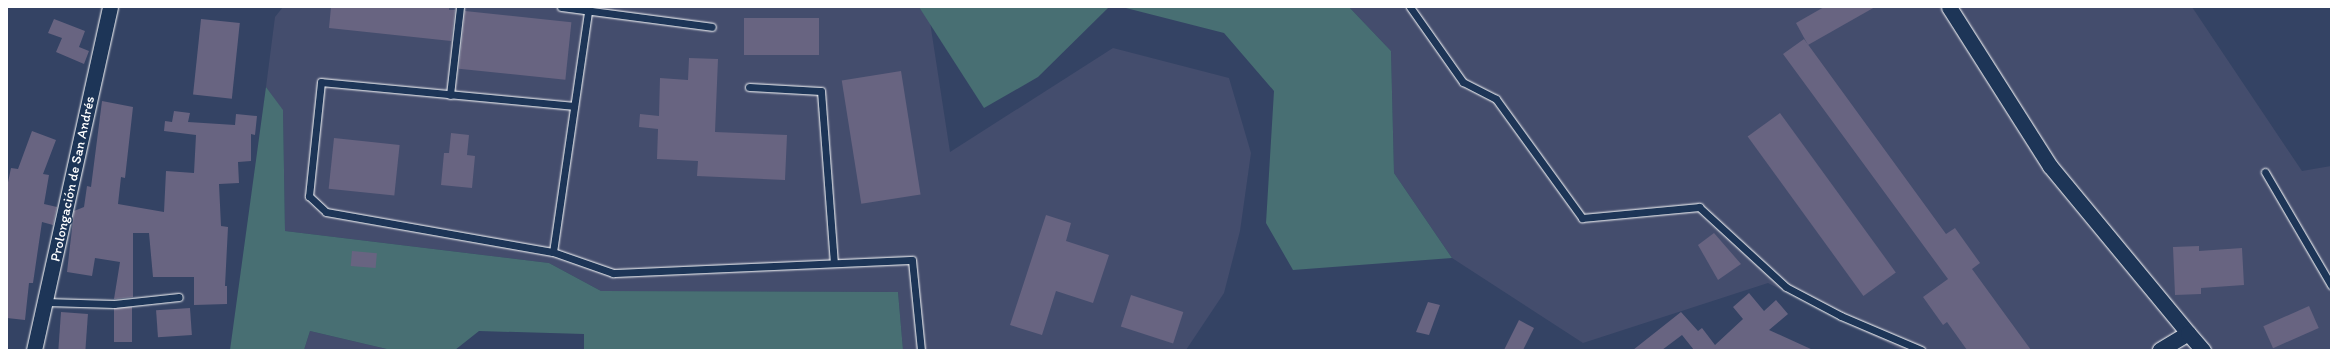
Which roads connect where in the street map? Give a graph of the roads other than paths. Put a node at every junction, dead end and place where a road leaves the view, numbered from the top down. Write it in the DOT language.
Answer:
graph roads {
  1 [pos="110,7"];
  2 [pos="460,7"];
  3 [pos="561,7"];
  4 [pos="1410,7"];
  5 [pos="1949,7"];
  6 [pos="588,11"];
  7 [pos="712,27"];
  8 [pos="749,87"];
  9 [pos="450,95"];
  10 [pos="574,106"];
  11 [pos="2265,172"];
  12 [pos="553,252"];
  13 [pos="834,262"];
  14 [pos="2331,285"];
  15 [pos="179,297"];
  16 [pos="46,302"];
  17 [pos="2188,333"];
  18 [pos="34,350"];
  19 [pos="921,350"];
  20 [pos="1921,350"];
  21 [pos="2160,350"];
  22 [pos="2204,350"];
  1 -- 16 [label="street, Prolongación de San Andrés"];
  2 -- 9 [label="lane"];
  3 -- 6 [label="lane"];
  4 -- 20 [label="lane"];
  5 -- 17 [label="street"];
  6 -- 7 [label="lane"];
  6 -- 10 [label="lane"];
  8 -- 13 [label="lane"];
  9 -- 10 [label="lane"];
  9 -- 12 [label="lane"];
  10 -- 12 [label="lane"];
  11 -- 14 [label="lane"];
  12 -- 13 [label="lane"];
  13 -- 19 [label="lane"];
  15 -- 16 [label="lane"];
  16 -- 18 [label="street, Prolongación de San Andrés"];
  17 -- 21 [label="street"];
  17 -- 22 [label="street"];
}
